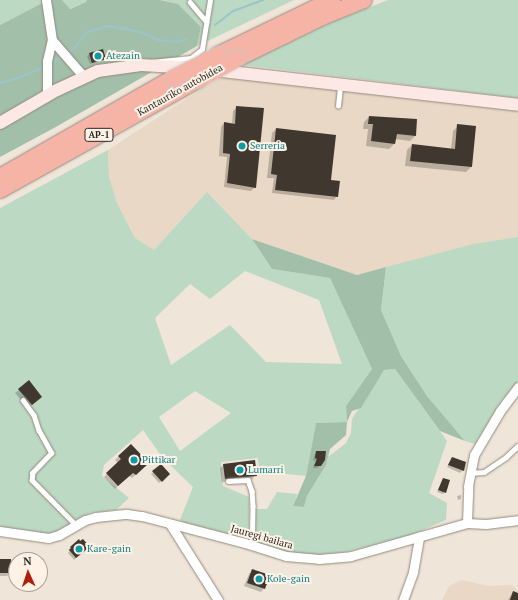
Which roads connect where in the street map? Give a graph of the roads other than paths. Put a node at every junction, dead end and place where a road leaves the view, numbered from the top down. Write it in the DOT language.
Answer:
graph roads {
  1 [pos="46,0"];
  2 [pos="210,0"];
  3 [pos="332,0"];
  4 [pos="364,0"];
  5 [pos="190,2"];
  6 [pos="207,22"];
  7 [pos="52,40"];
  8 [pos="202,49"];
  9 [pos="141,65"];
  10 [pos="234,65"];
  11 [pos="84,77"];
  12 [pos="340,84"];
  13 [pos="46,96"];
  14 [pos="518,104"];
  15 [pos="338,106"];
  16 [pos="0,123"];
  17 [pos="0,177"];
  18 [pos="0,190"];
  19 [pos="518,387"];
  20 [pos="23,400"];
  21 [pos="518,446"];
  22 [pos="470,473"];
  23 [pos="228,481"];
  24 [pos="518,520"];
  25 [pos="467,523"];
  26 [pos="170,524"];
  27 [pos="76,525"];
  28 [pos="0,531"];
  29 [pos="419,537"];
  30 [pos="252,545"];
  31 [pos="218,600"];
  32 [pos="403,600"];
  1 -- 7 [label="street"];
  2 -- 6 [label="lane"];
  3 -- 17 [label="highway, Kantauriko autobidea / AP-1, bridge"];
  4 -- 10 [label="highway, Kantauriko autobidea / AP-1"];
  5 -- 6 [label="lane"];
  6 -- 8 [label="lane"];
  7 -- 11 [label="street"];
  7 -- 13 [label="street"];
  8 -- 9 [label="lane"];
  8 -- 10 [label="lane"];
  9 -- 10 [label="main road"];
  9 -- 11 [label="main road"];
  10 -- 12 [label="main road"];
  10 -- 18 [label="highway, Kantauriko autobidea / AP-1, bridge"];
  11 -- 13 [label="main road"];
  12 -- 14 [label="main road"];
  12 -- 15 [label="lane"];
  13 -- 16 [label="main road"];
  19 -- 22 [label="street"];
  20 -- 27 [label="lane"];
  21 -- 22 [label="lane"];
  22 -- 25 [label="street"];
  23 -- 30 [label="lane"];
  24 -- 25 [label="street, Jauregi bailara"];
  25 -- 29 [label="street, Jauregi bailara"];
  26 -- 27 [label="street, Jauregi bailara"];
  26 -- 30 [label="street, Jauregi bailara"];
  26 -- 31 [label="street"];
  27 -- 28 [label="street, Jauregi bailara"];
  29 -- 30 [label="street, Jauregi bailara"];
  29 -- 32 [label="street"];
}
